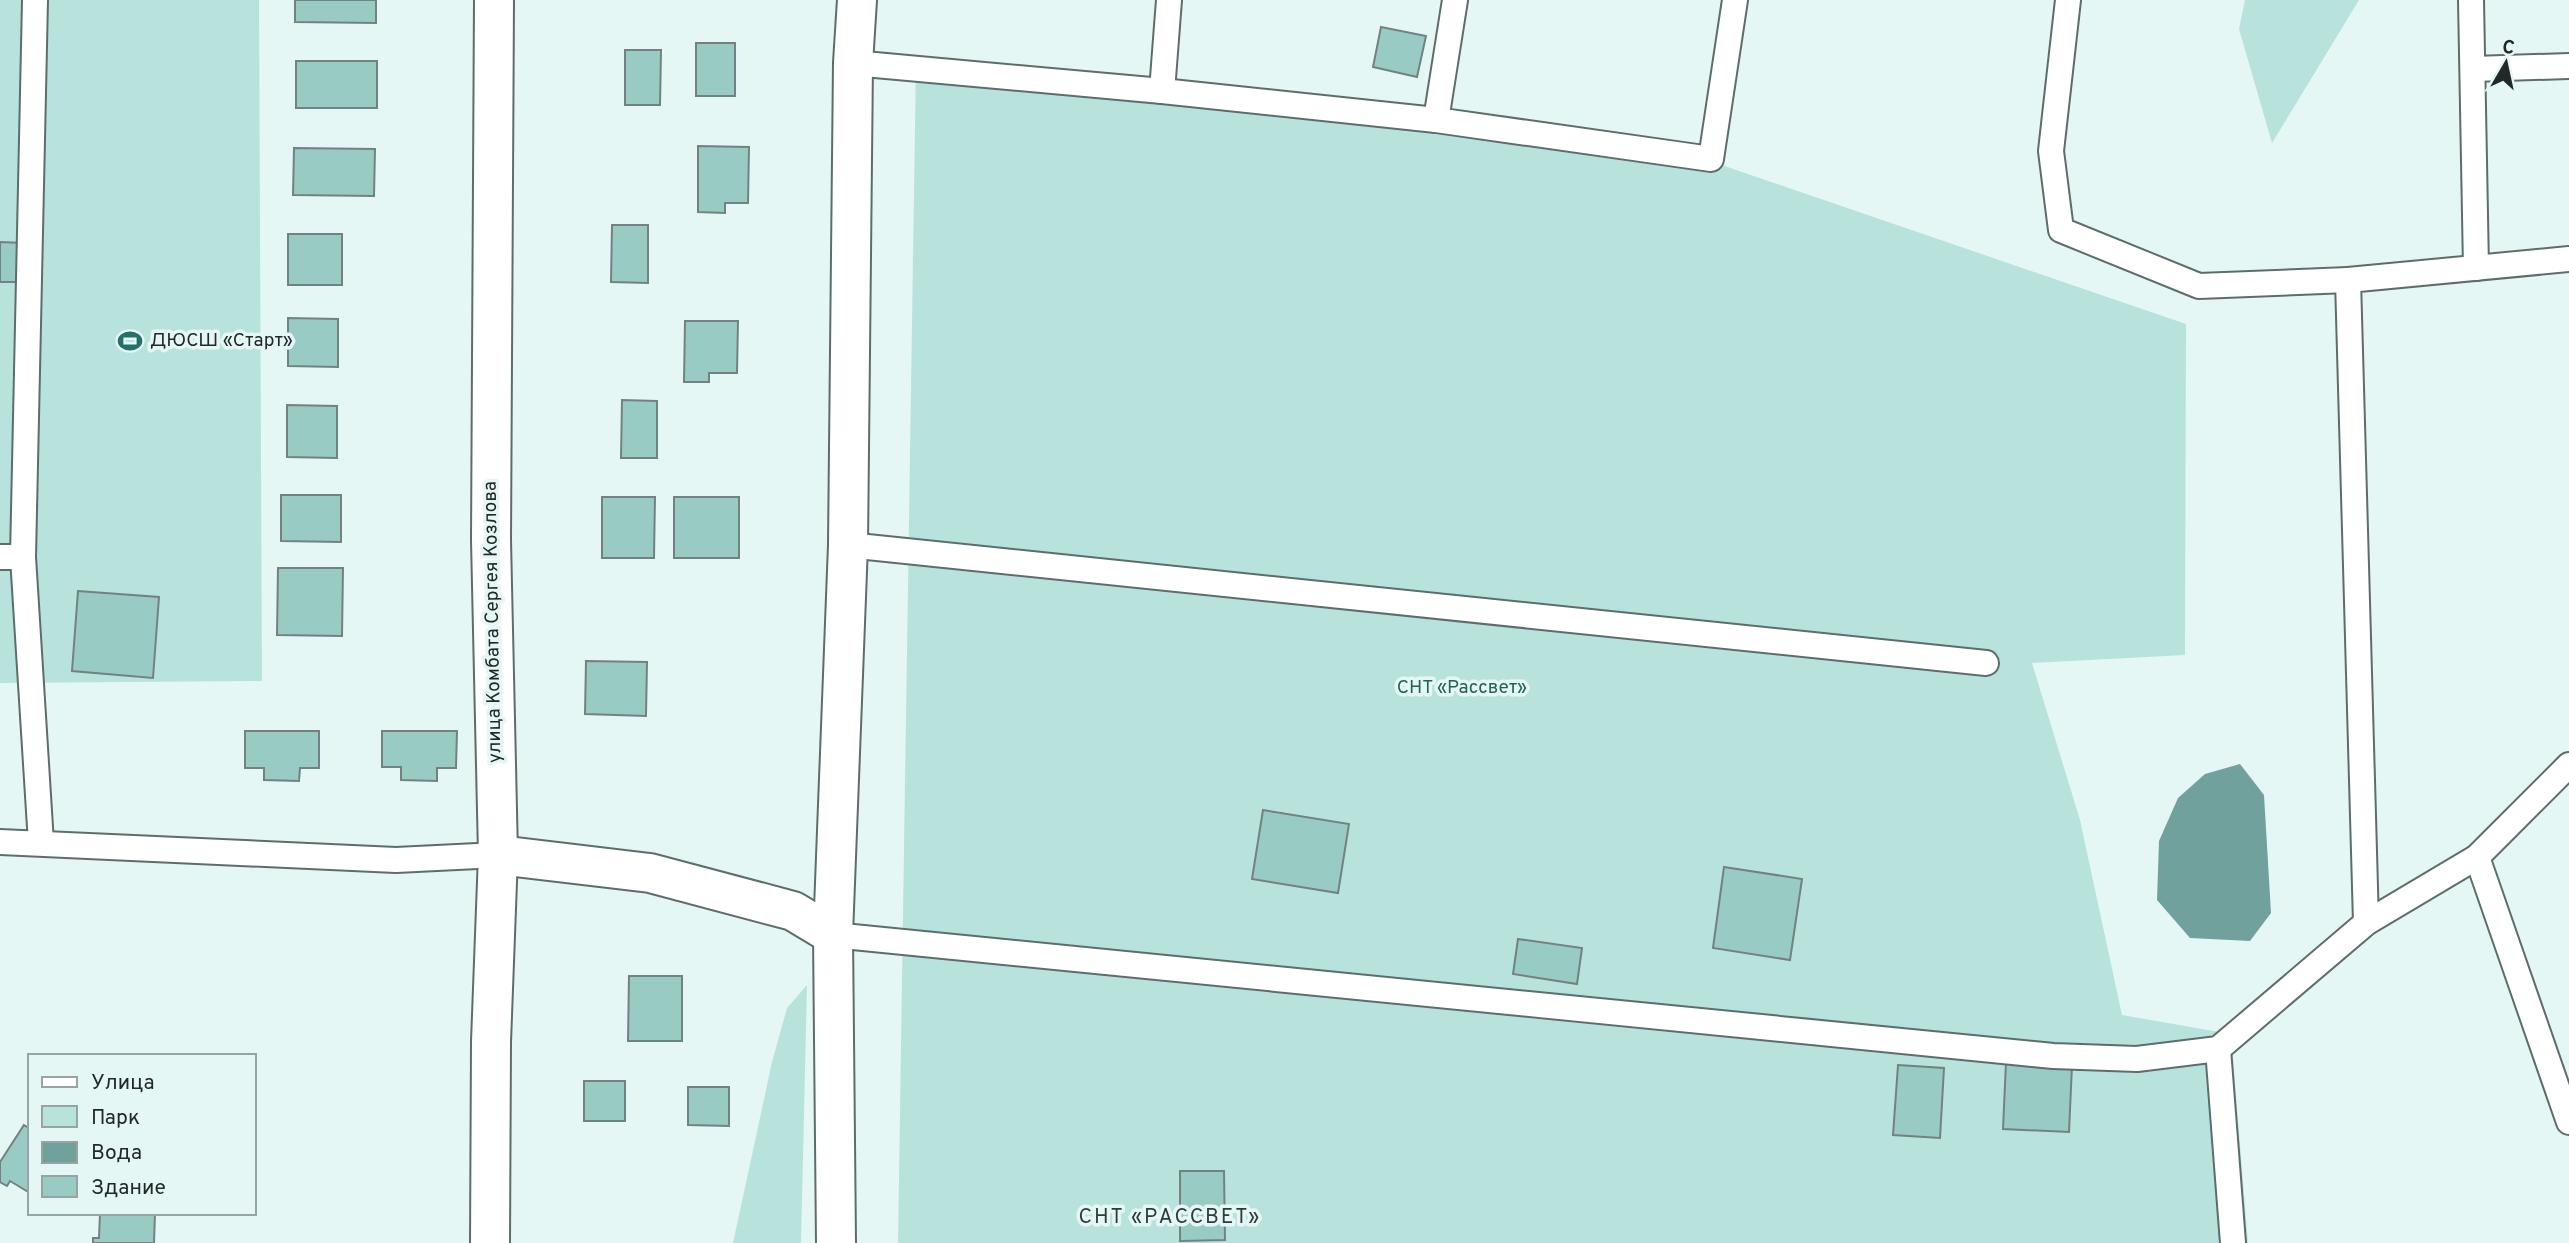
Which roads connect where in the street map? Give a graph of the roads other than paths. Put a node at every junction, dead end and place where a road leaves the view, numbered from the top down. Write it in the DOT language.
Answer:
graph roads {
  1 [pos="35,0"];
  2 [pos="494,0"];
  3 [pos="857,0"];
  4 [pos="1169,0"];
  5 [pos="1455,0"];
  6 [pos="1735,0"];
  7 [pos="2068,0"];
  8 [pos="2471,0"];
  9 [pos="853,63"];
  10 [pos="2569,66"];
  11 [pos="2473,69"];
  12 [pos="1161,91"];
  13 [pos="1436,120"];
  14 [pos="2569,259"];
  15 [pos="2476,268"];
  16 [pos="2348,280"];
  17 [pos="848,545"];
  18 [pos="11,556"];
  19 [pos="1986,663"];
  20 [pos="2569,765"];
  21 [pos="0,842"];
  22 [pos="41,843"];
  23 [pos="498,855"];
  24 [pos="2477,857"];
  25 [pos="2366,923"];
  26 [pos="833,935"];
  27 [pos="2218,1049"];
  28 [pos="2569,1122"];
  29 [pos="490,1243"];
  30 [pos="836,1243"];
  31 [pos="2233,1243"];
  1 -- 18 [label="lane"];
  2 -- 23 [label="street, улица Комбата Сергея Козлова"];
  3 -- 9 [label="street"];
  4 -- 12 [label="lane"];
  5 -- 13 [label="lane"];
  6 -- 13 [label="lane"];
  7 -- 16 [label="lane"];
  8 -- 11 [label="lane"];
  9 -- 12 [label="lane"];
  9 -- 17 [label="street"];
  10 -- 11 [label="lane"];
  11 -- 15 [label="lane"];
  12 -- 13 [label="lane"];
  14 -- 15 [label="lane"];
  15 -- 16 [label="lane"];
  16 -- 25 [label="lane"];
  17 -- 19 [label="lane"];
  17 -- 26 [label="street"];
  18 -- 22 [label="lane"];
  20 -- 24 [label="lane"];
  21 -- 22 [label="lane"];
  22 -- 23 [label="lane"];
  23 -- 26 [label="street"];
  23 -- 29 [label="street, улица Комбата Сергея Козлова"];
  24 -- 25 [label="lane"];
  24 -- 28 [label="lane"];
  25 -- 27 [label="lane"];
  26 -- 27 [label="lane"];
  26 -- 30 [label="street"];
  27 -- 31 [label="lane"];
}
